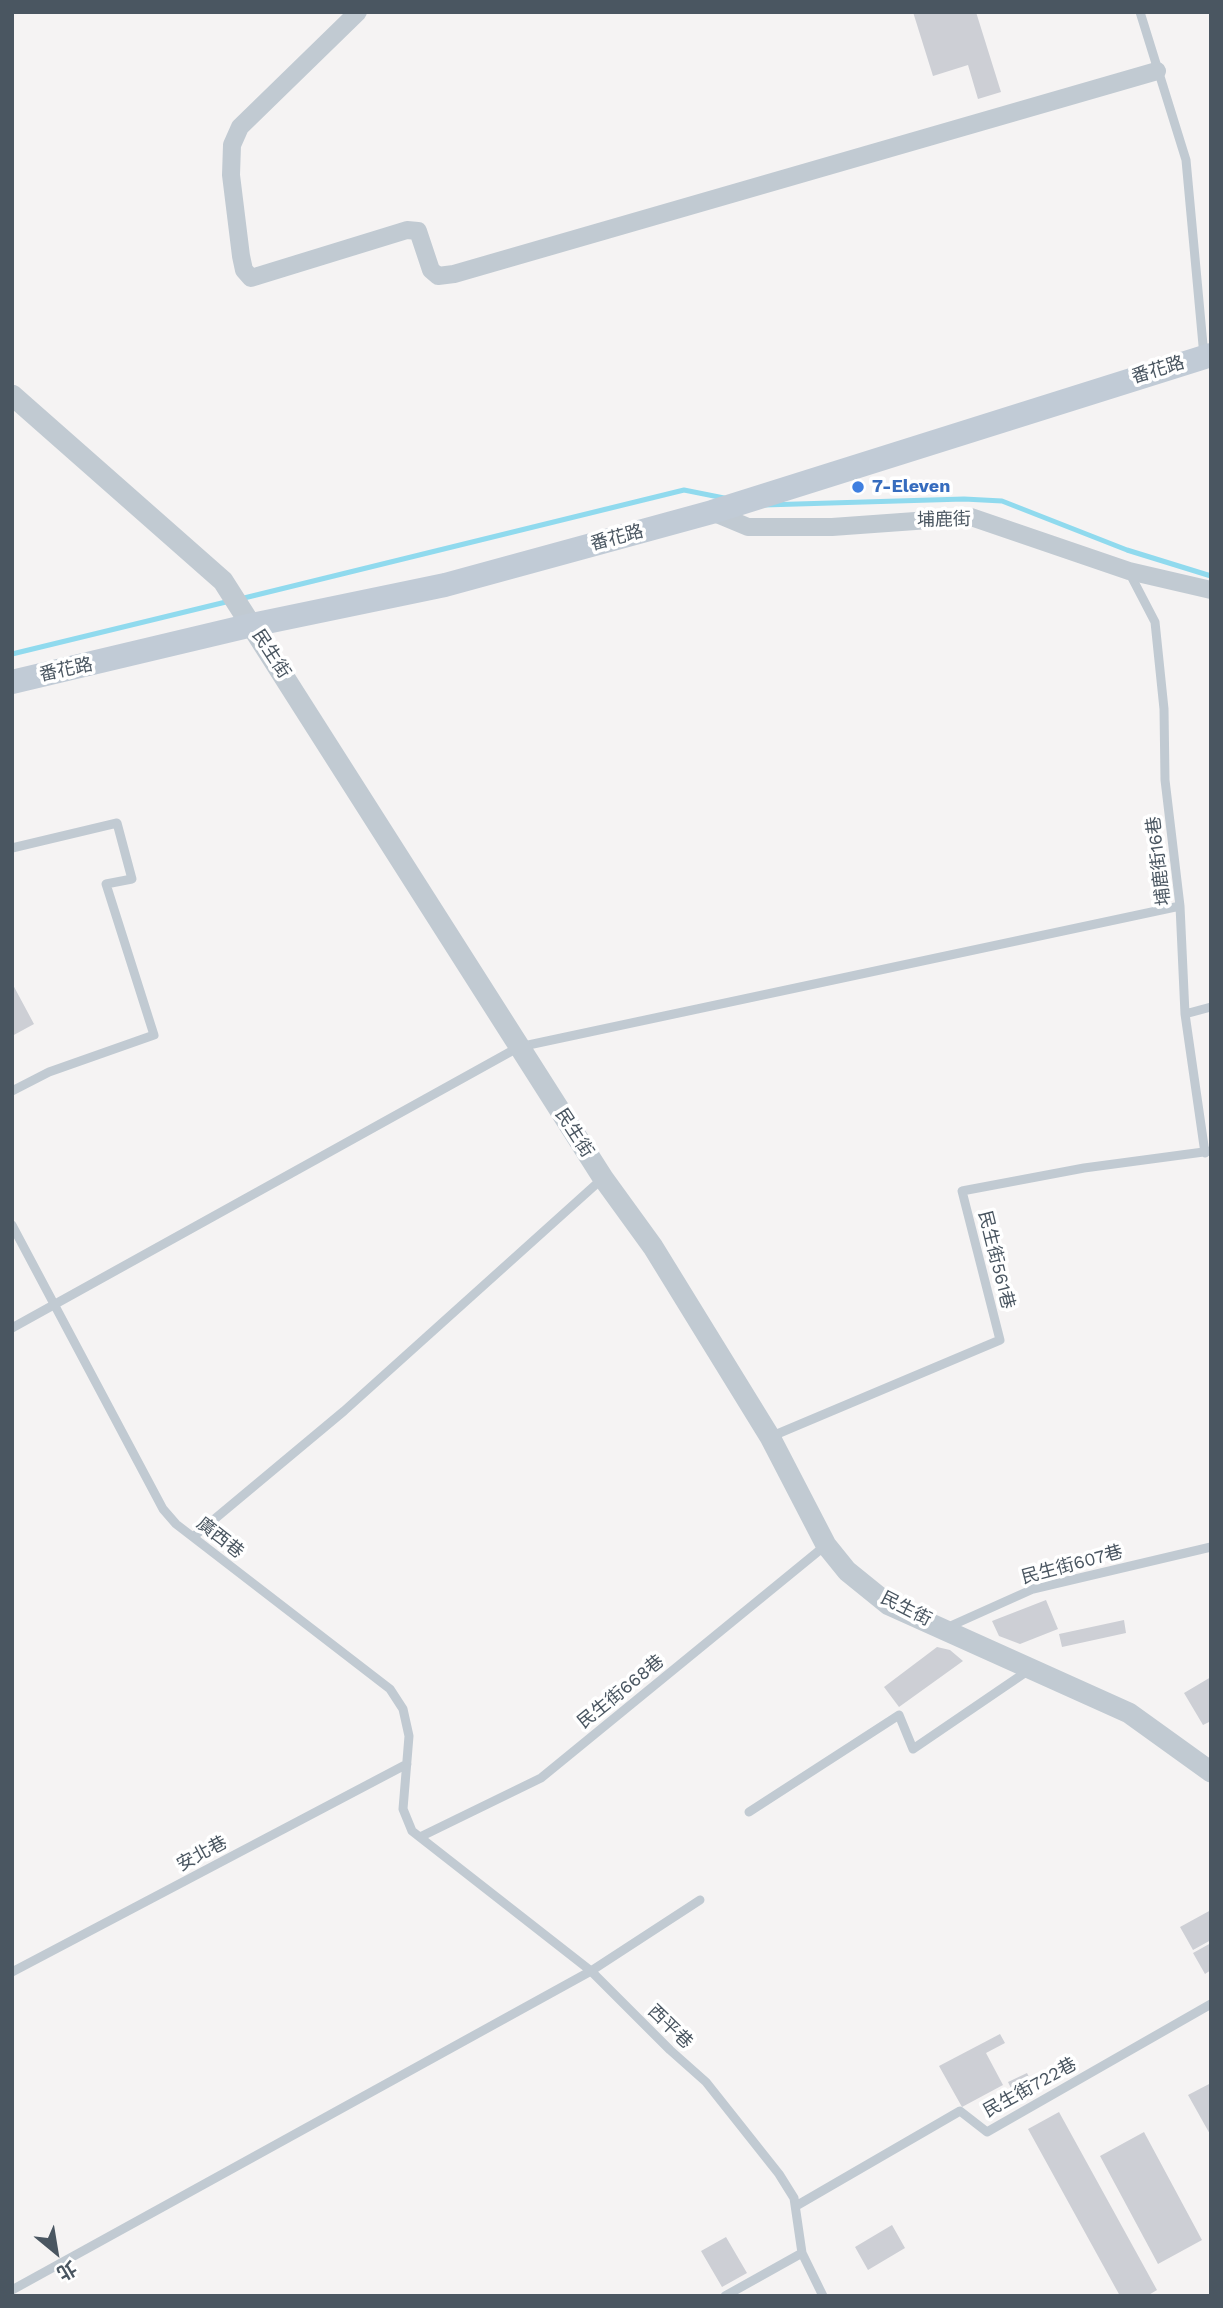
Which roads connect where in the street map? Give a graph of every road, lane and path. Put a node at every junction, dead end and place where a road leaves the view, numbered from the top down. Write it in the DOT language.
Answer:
graph roads {
  1 [pos="358,12"];
  2 [pos="1140,12"];
  3 [pos="1157,71"];
  4 [pos="1207,356"];
  5 [pos="12,396"];
  6 [pos="712,512"];
  7 [pos="1129,571"];
  8 [pos="1211,590"];
  9 [pos="252,625"];
  10 [pos="12,681"];
  11 [pos="12,848"];
  12 [pos="1180,906"];
  13 [pos="1211,1007"];
  14 [pos="1185,1014"];
  15 [pos="519,1047"];
  16 [pos="12,1091"];
  17 [pos="1208,1152"];
  18 [pos="603,1178"];
  19 [pos="12,1225"];
  20 [pos="55,1305"];
  21 [pos="12,1328"];
  22 [pos="771,1437"];
  23 [pos="193,1537"];
  24 [pos="825,1545"];
  25 [pos="1211,1547"];
  26 [pos="946,1629"];
  27 [pos="1030,1669"];
  28 [pos="407,1764"];
  29 [pos="1211,1772"];
  30 [pos="749,1812"];
  31 [pos="420,1837"];
  32 [pos="700,1900"];
  33 [pos="591,1971"];
  34 [pos="12,1972"];
  35 [pos="1211,2004"];
  36 [pos="796,2206"];
  37 [pos="802,2253"];
  38 [pos="12,2290"];
  39 [pos="725,2296"];
  40 [pos="822,2296"];
  1 -- 3 [label="street"];
  2 -- 3 [label="lane"];
  3 -- 4 [label="lane"];
  4 -- 6 [label="main road, 番花路"];
  5 -- 9 [label="street, 民生街"];
  6 -- 7 [label="street, 埔鹿街"];
  6 -- 9 [label="main road, 番花路"];
  7 -- 8 [label="street, 埔鹿街"];
  7 -- 12 [label="lane, 埔鹿街16巷"];
  9 -- 10 [label="main road, 番花路"];
  9 -- 15 [label="street, 民生街"];
  11 -- 16 [label="lane"];
  12 -- 14 [label="lane, 埔鹿街16巷"];
  12 -- 15 [label="lane"];
  13 -- 14 [label="lane"];
  14 -- 17 [label="lane, 埔鹿街16巷"];
  15 -- 18 [label="street, 民生街"];
  15 -- 20 [label="lane"];
  17 -- 22 [label="lane, 民生街561巷"];
  18 -- 22 [label="street, 民生街"];
  18 -- 23 [label="lane"];
  19 -- 20 [label="lane, 廣西巷"];
  20 -- 21 [label="lane"];
  20 -- 23 [label="lane, 廣西巷"];
  22 -- 24 [label="street, 民生街"];
  23 -- 28 [label="lane, 廣西巷"];
  24 -- 26 [label="street, 民生街"];
  24 -- 31 [label="lane, 民生街668巷"];
  25 -- 26 [label="lane, 民生街607巷"];
  26 -- 27 [label="street, 民生街"];
  27 -- 29 [label="street, 民生街"];
  27 -- 30 [label="lane"];
  28 -- 31 [label="lane, 廣西巷"];
  28 -- 34 [label="lane, 安北巷"];
  31 -- 33 [label="lane, 西平巷"];
  32 -- 33 [label="lane"];
  33 -- 36 [label="lane, 西平巷"];
  33 -- 38 [label="lane"];
  35 -- 36 [label="lane, 民生街722巷"];
  36 -- 37 [label="lane, 西平巷"];
  37 -- 39 [label="lane"];
  37 -- 40 [label="lane, 西平巷"];
}
